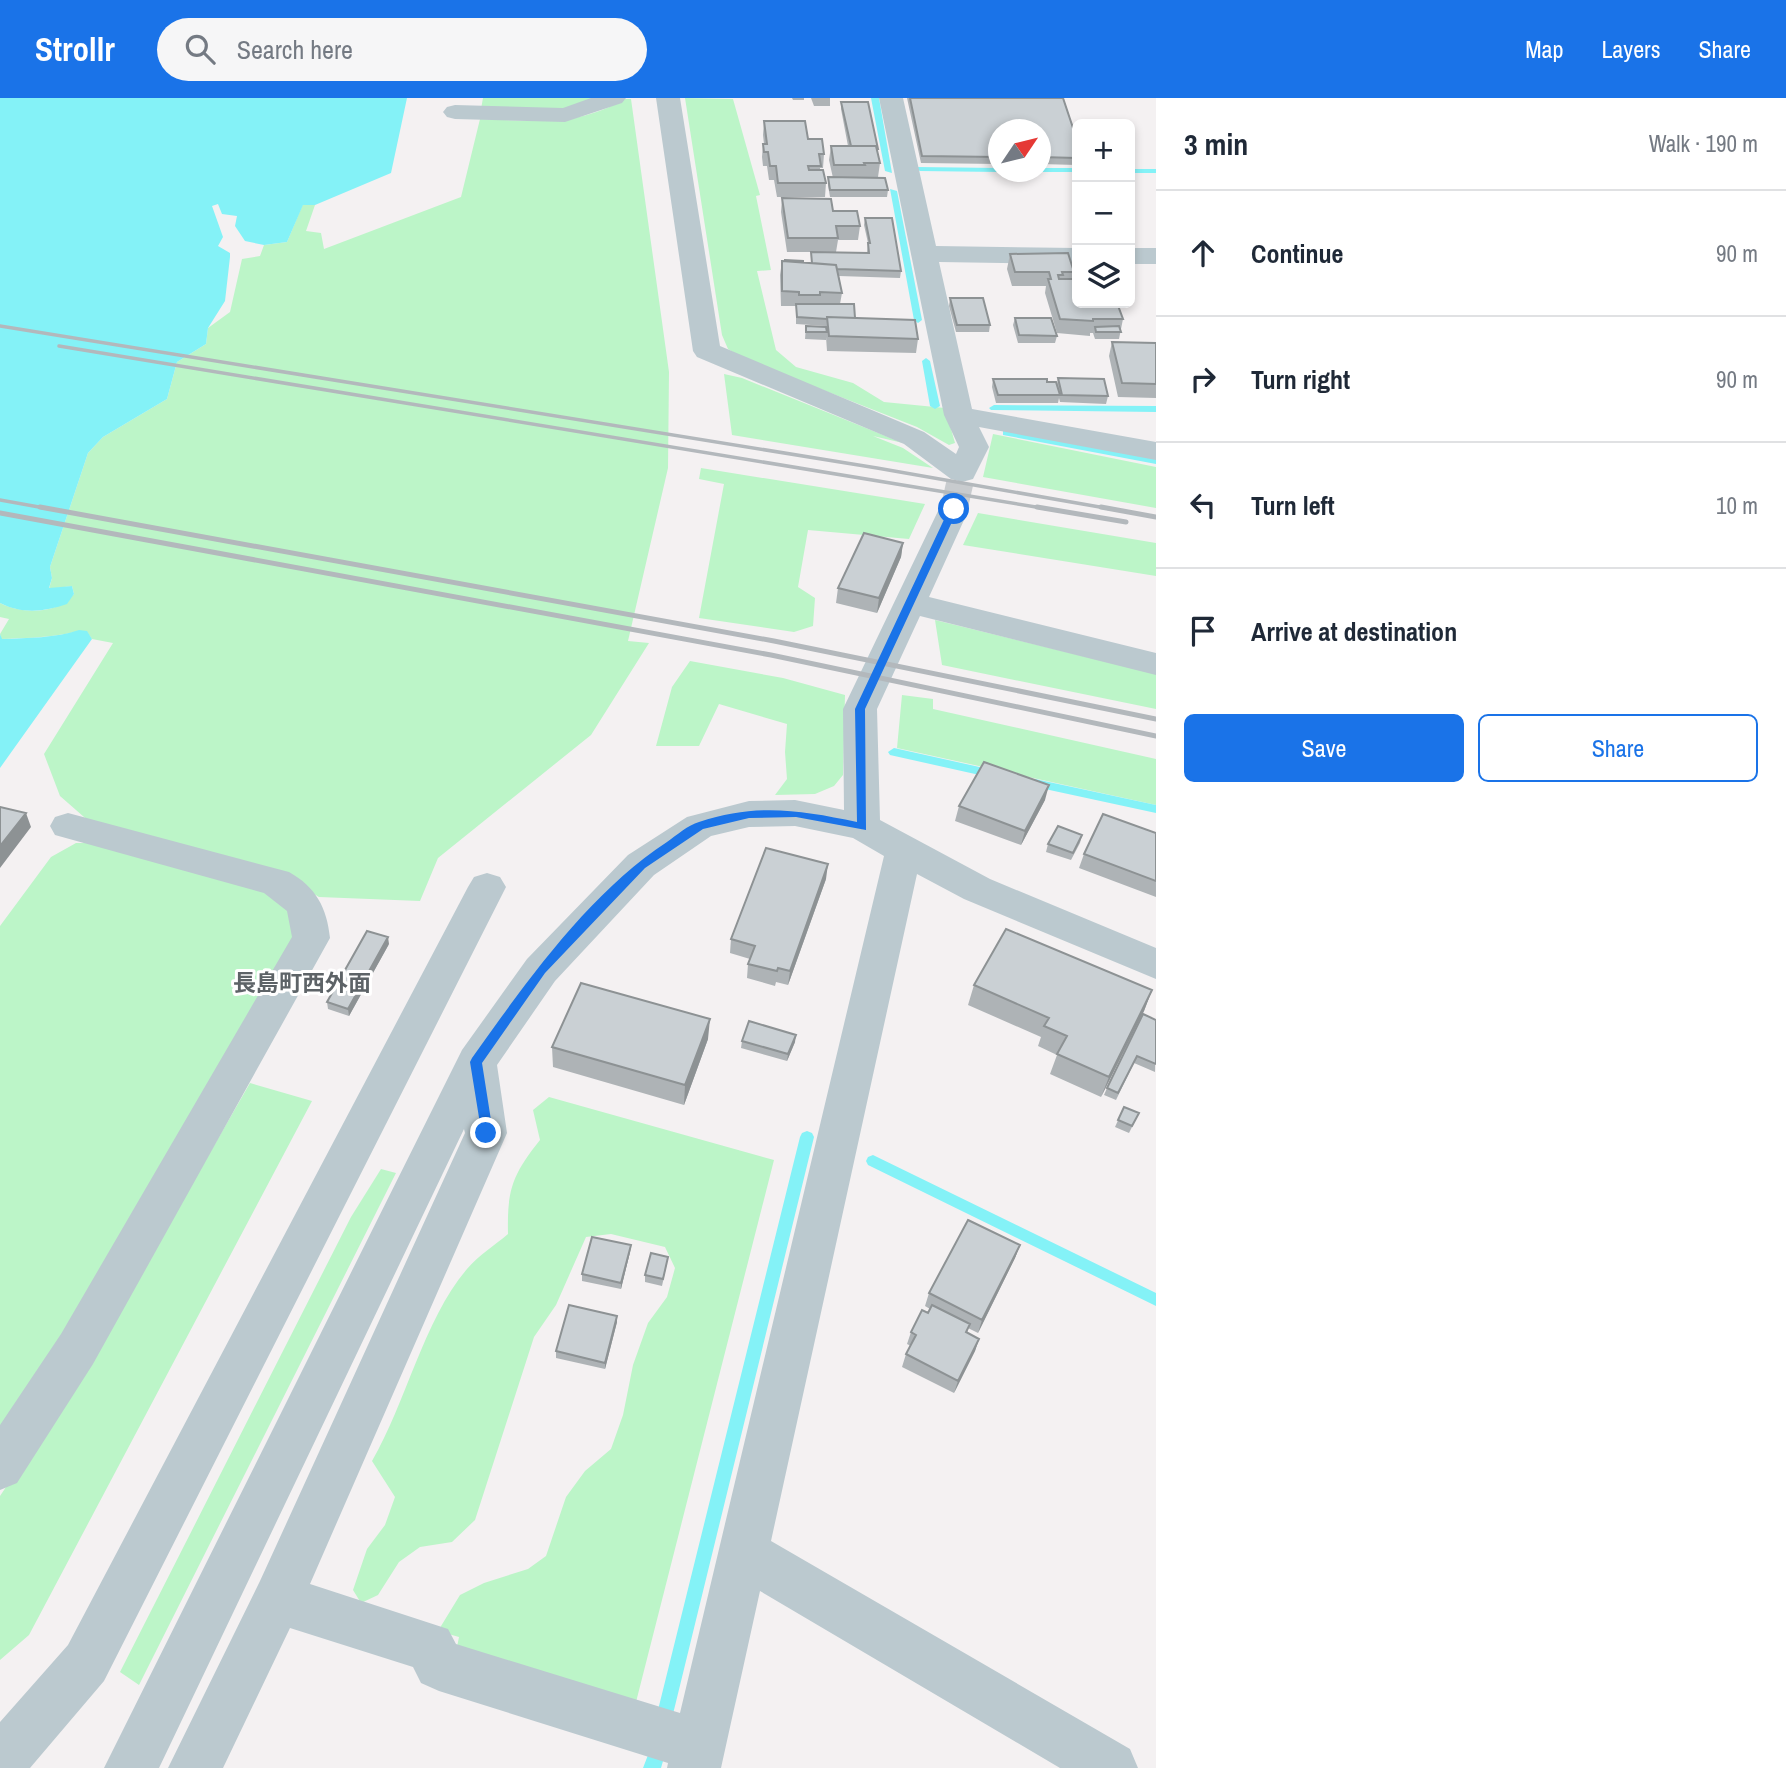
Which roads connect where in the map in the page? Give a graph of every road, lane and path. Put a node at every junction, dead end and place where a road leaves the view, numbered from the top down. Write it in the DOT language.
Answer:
graph roads {
  1 [pos="614,98"];
  2 [pos="668,98"];
  3 [pos="891,98"];
  4 [pos="455,113"];
  5 [pos="925,254"];
  6 [pos="1072,256"];
  7 [pos="1135,256"];
  8 [pos="1156,256"];
  9 [pos="959,415"];
  10 [pos="1156,451"];
  11 [pos="954,509"];
  12 [pos="910,603"];
  13 [pos="1156,664"];
  14 [pos="68,826"];
  15 [pos="862,827"];
  16 [pos="904,851"];
  17 [pos="487,887"];
  18 [pos="1156,964"];
  19 [pos="476,1062"];
  20 [pos="0,1466"];
  21 [pos="743,1553"];
  22 [pos="278,1599"];
  23 [pos="697,1757"];
  24 [pos="0,1762"];
  25 [pos="131,1768"];
  26 [pos="195,1768"];
  27 [pos="1111,1768"];
  1 -- 4 [label="street"];
  2 -- 9 [label="street"];
  3 -- 5 [label="street"];
  5 -- 6 [label="street"];
  5 -- 9 [label="street"];
  7 -- 8 [label="street"];
  9 -- 10 [label="street"];
  11 -- 12 [label="street"];
  12 -- 13 [label="street"];
  12 -- 15 [label="street"];
  14 -- 20 [label="street"];
  15 -- 16 [label="street"];
  15 -- 19 [label="street"];
  16 -- 18 [label="street"];
  16 -- 21 [label="street"];
  17 -- 24 [label="street"];
  19 -- 22 [label="street"];
  19 -- 25 [label="street"];
  21 -- 23 [label="street"];
  21 -- 27 [label="street"];
  22 -- 23 [label="street"];
  22 -- 26 [label="street"];
}
